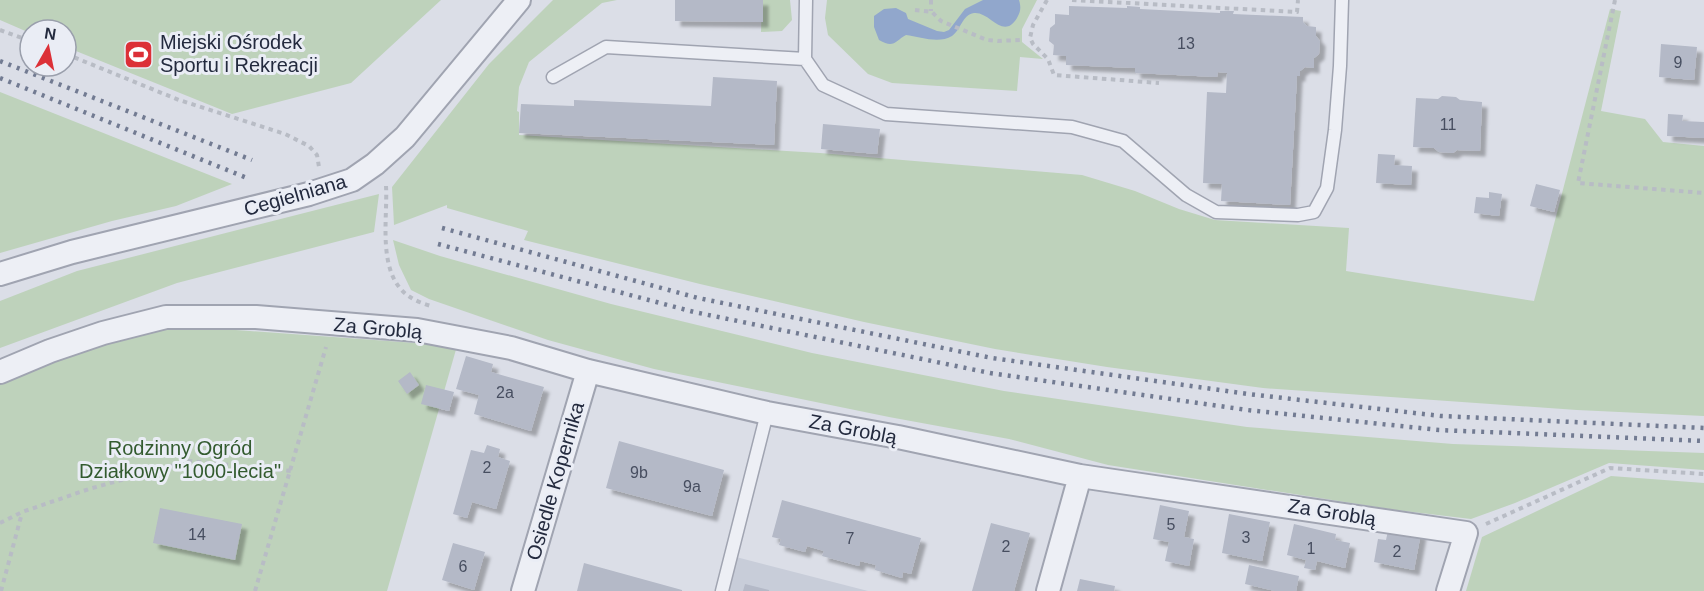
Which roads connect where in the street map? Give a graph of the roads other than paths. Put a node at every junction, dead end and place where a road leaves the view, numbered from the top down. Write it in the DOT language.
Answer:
graph roads {
  1 [pos="519,0"];
  2 [pos="806,0"];
  3 [pos="1342,0"];
  4 [pos="805,59"];
  5 [pos="553,77"];
  6 [pos="0,274"];
  7 [pos="588,371"];
  8 [pos="0,372"];
  9 [pos="767,413"];
  10 [pos="1080,476"];
  11 [pos="523,591"];
  12 [pos="722,591"];
  13 [pos="1048,591"];
  14 [pos="1448,591"];
  1 -- 6 [label="street, Cegielniana"];
  2 -- 4 [label="lane"];
  3 -- 4 [label="lane"];
  4 -- 5 [label="lane"];
  7 -- 8 [label="street, Za Groblą"];
  7 -- 9 [label="street, Za Groblą"];
  7 -- 11 [label="street, Osiedle Kopernika"];
  9 -- 10 [label="street, Za Groblą"];
  9 -- 12 [label="lane"];
  10 -- 13 [label="street"];
  10 -- 14 [label="street, Za Groblą"];
}
